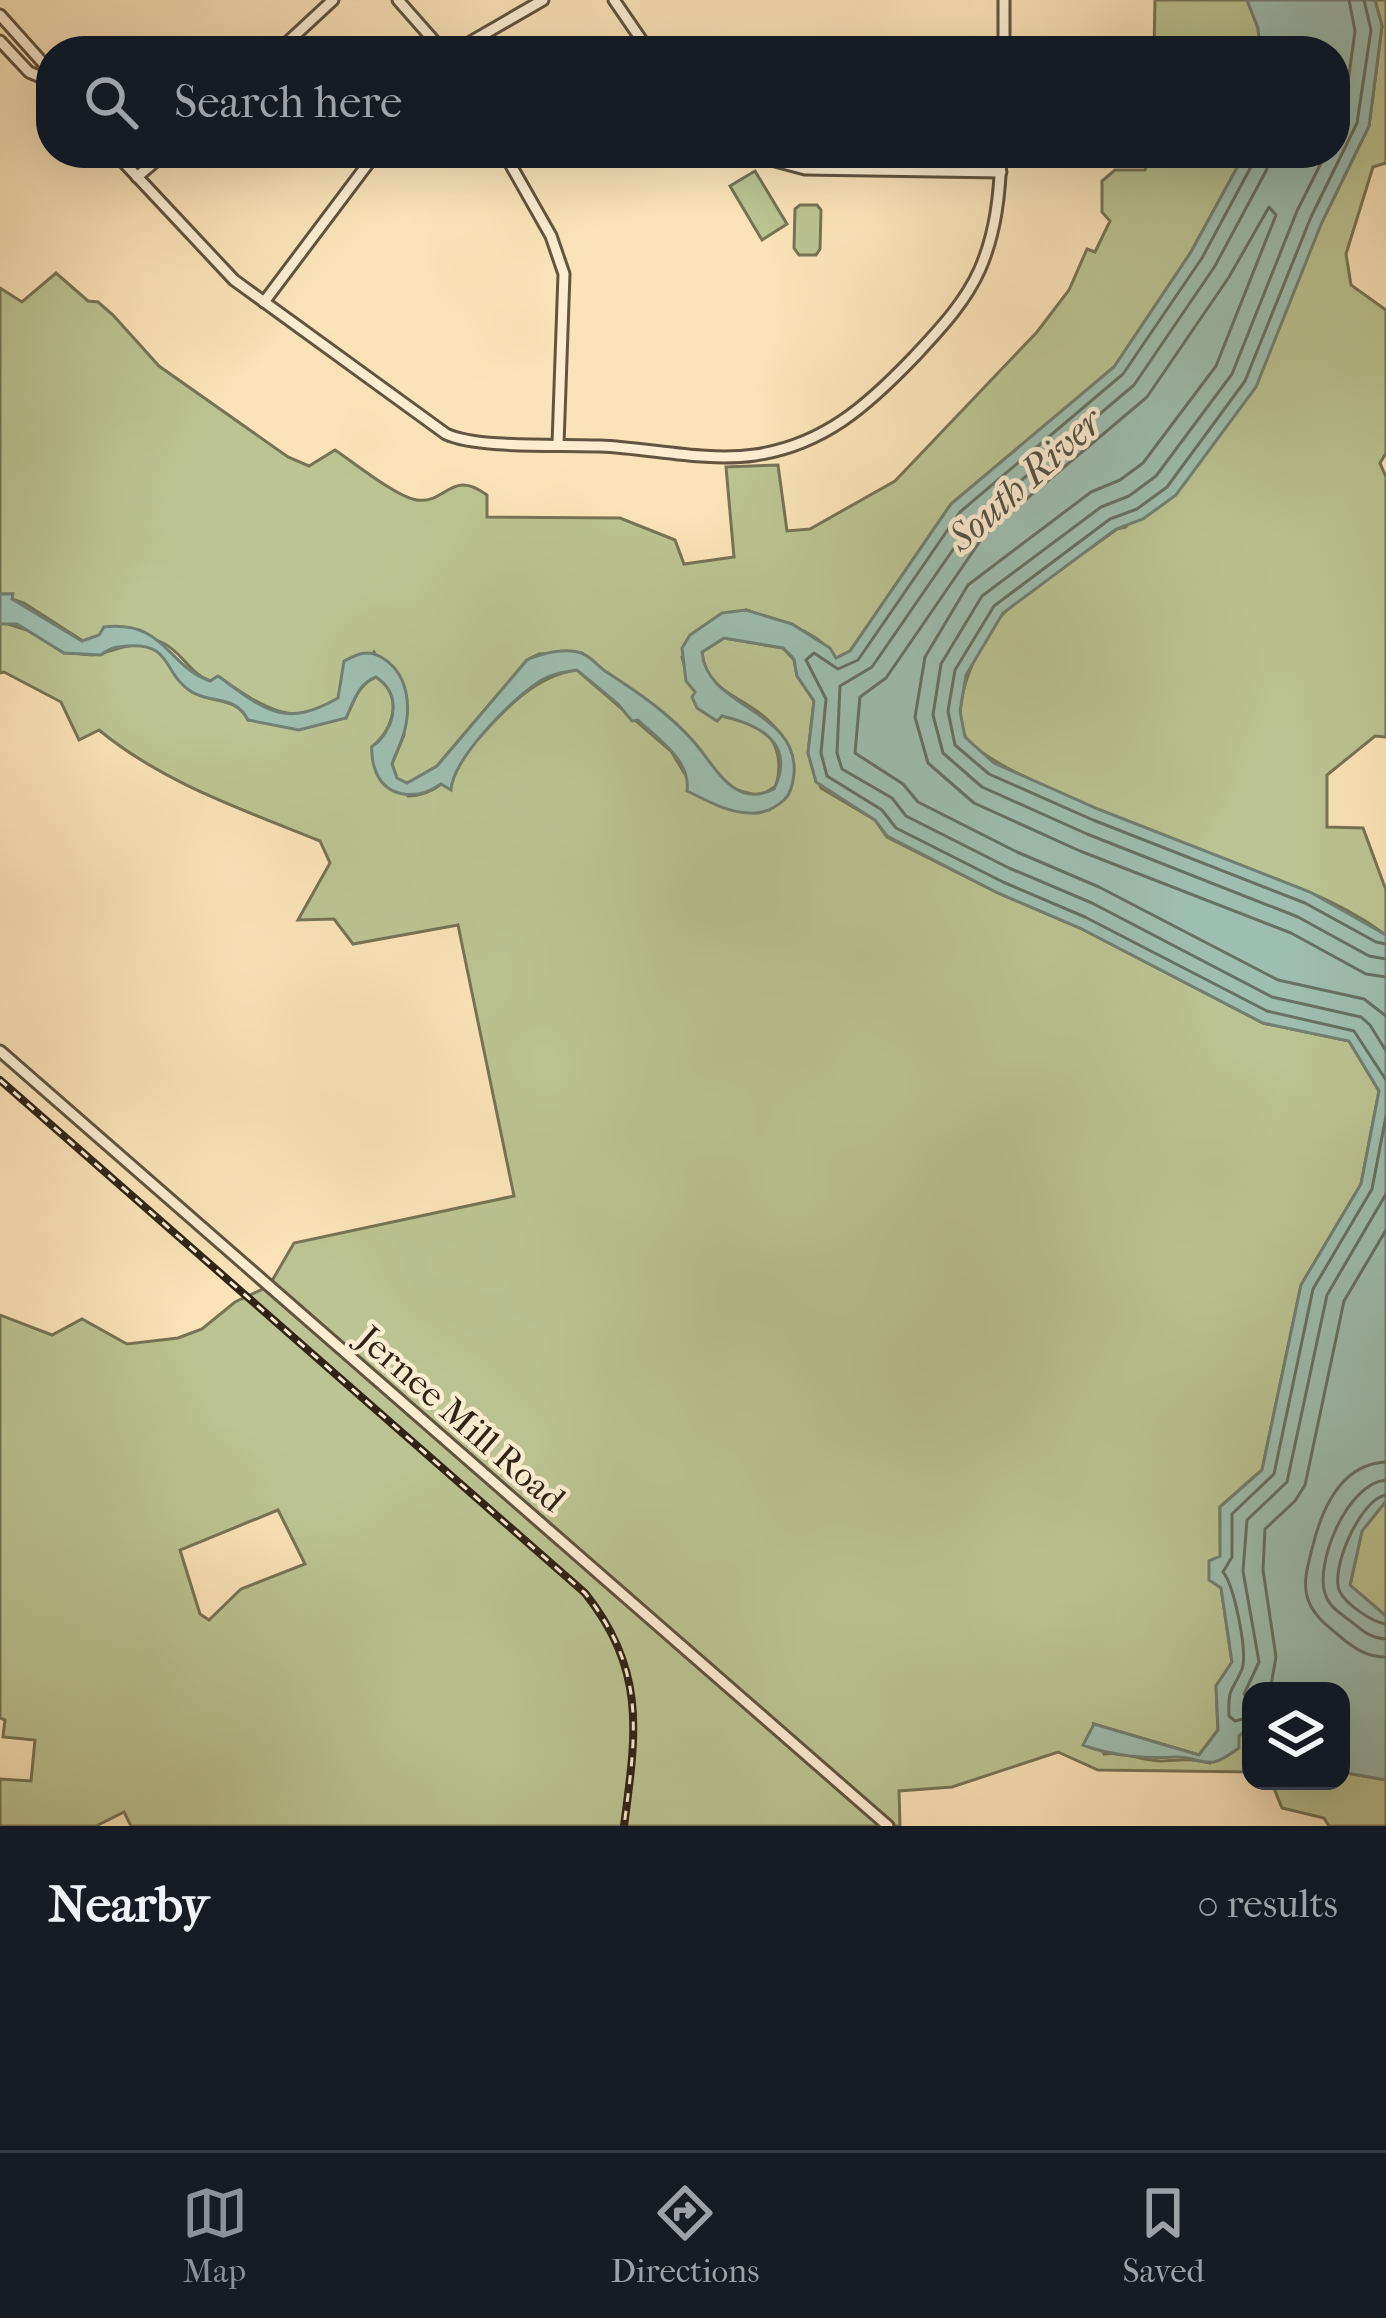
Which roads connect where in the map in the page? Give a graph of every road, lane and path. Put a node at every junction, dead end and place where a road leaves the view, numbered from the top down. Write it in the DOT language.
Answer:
graph roads {
  1 [pos="333,0"];
  2 [pos="398,0"];
  3 [pos="543,0"];
  4 [pos="614,0"];
  5 [pos="1004,0"];
  6 [pos="0,14"];
  7 [pos="294,36"];
  8 [pos="430,36"];
  9 [pos="481,36"];
  10 [pos="639,36"];
  11 [pos="1004,36"];
  12 [pos="0,41"];
  13 [pos="36,55"];
  14 [pos="36,75"];
  15 [pos="129,168"];
  16 [pos="148,168"];
  17 [pos="365,168"];
  18 [pos="512,168"];
  19 [pos="802,168"];
  20 [pos="1001,168"];
  21 [pos="1001,172"];
  22 [pos="137,177"];
  23 [pos="264,302"];
  24 [pos="558,444"];
  25 [pos="0,1051"];
  26 [pos="888,1826"];
  1 -- 7 [label="street"];
  2 -- 8 [label="street"];
  3 -- 9 [label="street"];
  4 -- 10 [label="street"];
  5 -- 11 [label="street"];
  6 -- 13 [label="street"];
  12 -- 14 [label="street"];
  15 -- 22 [label="street"];
  16 -- 22 [label="street"];
  17 -- 23 [label="street"];
  18 -- 24 [label="street"];
  19 -- 21 [label="street"];
  20 -- 21 [label="street"];
  21 -- 24 [label="street"];
  22 -- 23 [label="street"];
  23 -- 24 [label="street"];
  25 -- 26 [label="street, Jernee Mill Road"];
}
